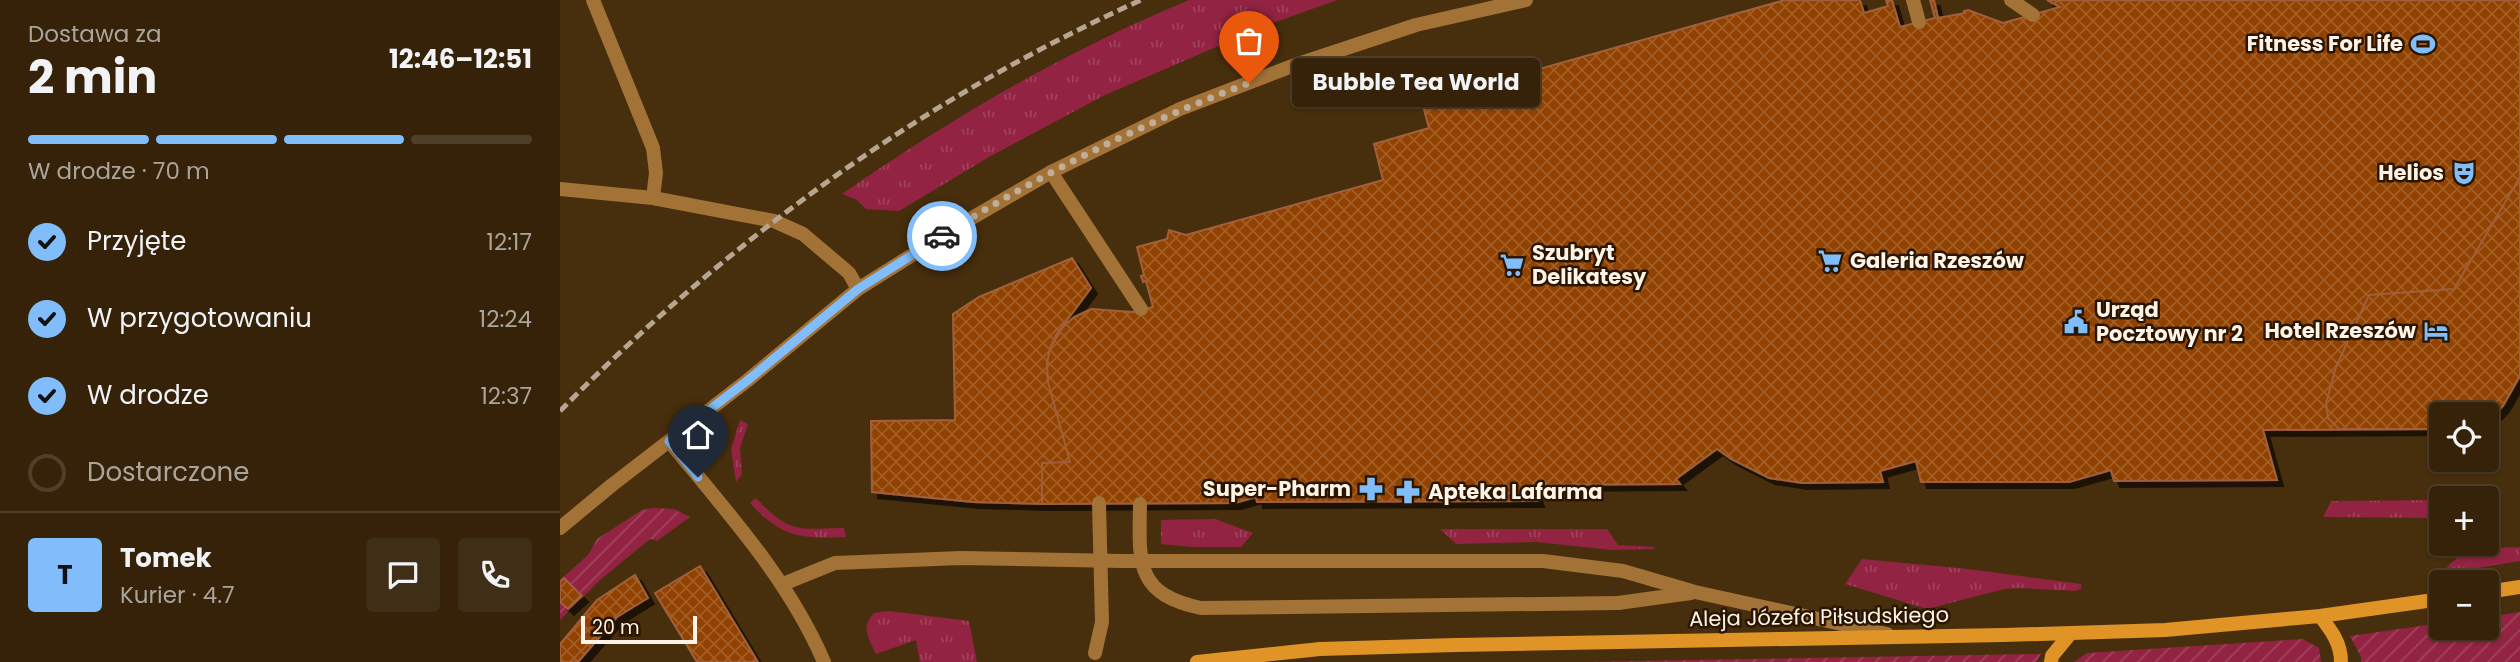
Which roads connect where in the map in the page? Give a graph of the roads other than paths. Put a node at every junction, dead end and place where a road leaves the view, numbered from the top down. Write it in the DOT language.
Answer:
graph roads {
  1 [pos="593,0"];
  2 [pos="1526,0"];
  3 [pos="1913,0"];
  4 [pos="2011,0"];
  5 [pos="2034,15"];
  6 [pos="1919,22"];
  7 [pos="1051,172"];
  8 [pos="560,189"];
  9 [pos="653,198"];
  10 [pos="858,289"];
  11 [pos="1141,309"];
  12 [pos="669,441"];
  13 [pos="1099,503"];
  14 [pos="1140,504"];
  15 [pos="560,528"];
  16 [pos="783,584"];
  17 [pos="2520,587"];
  18 [pos="2499,590"];
  19 [pos="1695,592"];
  20 [pos="2429,601"];
  21 [pos="2320,616"];
  22 [pos="2070,634"];
  23 [pos="1895,636"];
  24 [pos="1093,657"];
  25 [pos="824,662"];
  26 [pos="1197,662"];
  27 [pos="2051,662"];
  28 [pos="2342,662"];
  1 -- 9 [label="street"];
  2 -- 7 [label="street"];
  3 -- 6 [label="street"];
  4 -- 5 [label="street"];
  7 -- 10 [label="street"];
  7 -- 11 [label="street"];
  8 -- 9 [label="street"];
  9 -- 10 [label="street"];
  10 -- 12 [label="street"];
  12 -- 15 [label="street"];
  12 -- 16 [label="street"];
  13 -- 24 [label="street, bridge"];
  14 -- 19 [label="street, bridge"];
  16 -- 19 [label="street"];
  16 -- 25 [label="street"];
  17 -- 18 [label="main road"];
  19 -- 23 [label="street"];
  20 -- 21 [label="main road, Aleja Józefa Piłsudskiego"];
  21 -- 22 [label="main road, Aleja Józefa Piłsudskiego"];
  21 -- 28 [label="main road"];
  22 -- 23 [label="main road, Aleja Józefa Piłsudskiego"];
  22 -- 27 [label="main road"];
  23 -- 26 [label="main road, Aleja Józefa Piłsudskiego"];
}
